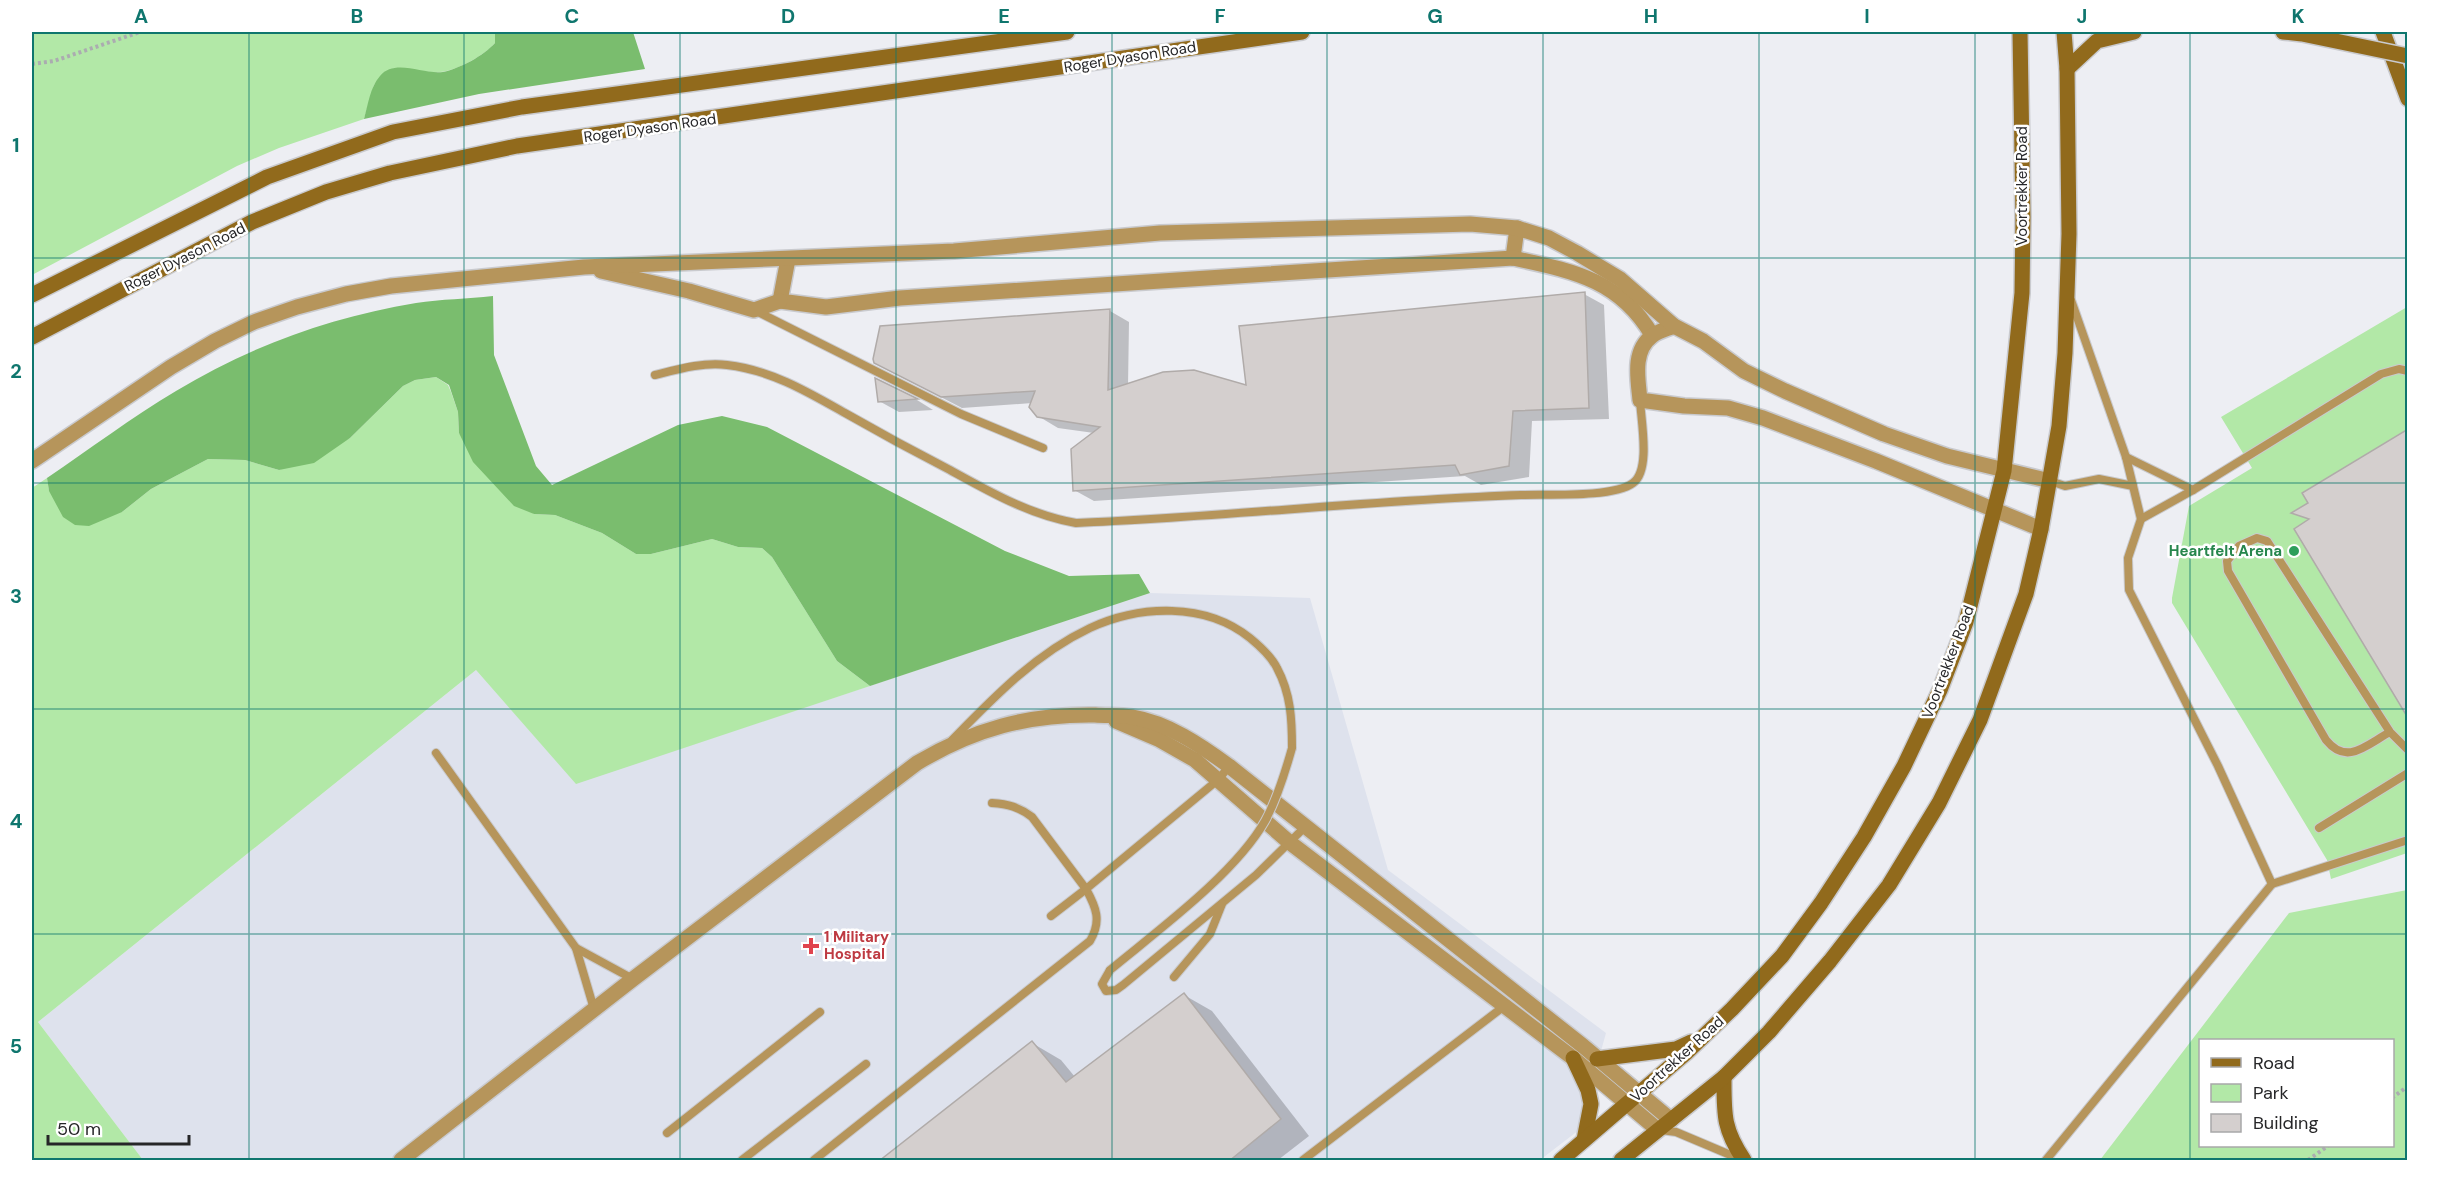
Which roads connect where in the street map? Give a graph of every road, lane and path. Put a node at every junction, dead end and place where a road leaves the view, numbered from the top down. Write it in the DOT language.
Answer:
graph roads {
  1 [pos="140,32"];
  2 [pos="1067,32"];
  3 [pos="1302,32"];
  4 [pos="2020,32"];
  5 [pos="2064,32"];
  6 [pos="2134,32"];
  7 [pos="2283,32"];
  8 [pos="2383,32"];
  9 [pos="2408,56"];
  10 [pos="32,64"];
  11 [pos="2067,69"];
  12 [pos="2408,99"];
  13 [pos="1517,228"];
  14 [pos="1513,258"];
  15 [pos="788,259"];
  16 [pos="584,267"];
  17 [pos="65,277"];
  18 [pos="2067,287"];
  19 [pos="32,296"];
  20 [pos="780,301"];
  21 [pos="32,303"];
  22 [pos="754,310"];
  23 [pos="1674,326"];
  24 [pos="1652,335"];
  25 [pos="32,337"];
  26 [pos="2408,371"];
  27 [pos="655,375"];
  28 [pos="1640,400"];
  29 [pos="1043,448"];
  30 [pos="2126,457"];
  31 [pos="32,461"];
  32 [pos="2004,471"];
  33 [pos="2050,481"];
  34 [pos="2133,486"];
  35 [pos="2193,490"];
  36 [pos="1995,510"];
  37 [pos="2141,519"];
  38 [pos="2041,529"];
  39 [pos="1102,715"];
  40 [pos="2390,732"];
  41 [pos="947,745"];
  42 [pos="2408,750"];
  43 [pos="436,753"];
  44 [pos="1229,766"];
  45 [pos="2408,773"];
  46 [pos="1219,779"];
  47 [pos="992,803"];
  48 [pos="1305,827"];
  49 [pos="2319,828"];
  50 [pos="2408,840"];
  51 [pos="1289,842"];
  52 [pos="2272,884"];
  53 [pos="1086,889"];
  54 [pos="1222,904"];
  55 [pos="1051,916"];
  56 [pos="576,948"];
  57 [pos="1173,977"];
  58 [pos="633,979"];
  59 [pos="1517,995"];
  60 [pos="1504,1006"];
  61 [pos="594,1009"];
  62 [pos="819,1012"];
  63 [pos="1703,1037"];
  64 [pos="1573,1058"];
  65 [pos="1597,1059"];
  66 [pos="866,1064"];
  67 [pos="1725,1077"];
  68 [pos="2408,1086"];
  69 [pos="1639,1094"];
  70 [pos="2394,1096"];
  71 [pos="1627,1105"];
  72 [pos="1673,1126"];
  73 [pos="1658,1130"];
  74 [pos="667,1133"];
  75 [pos="1584,1140"];
  76 [pos="2327,1147"];
  77 [pos="401,1161"];
  78 [pos="742,1161"];
  79 [pos="814,1161"];
  80 [pos="1303,1161"];
  81 [pos="1561,1161"];
  82 [pos="1621,1161"];
  83 [pos="1744,1161"];
  84 [pos="2046,1161"];
  85 [pos="2308,1161"];
  1 -- 10 [label="path"];
  2 -- 17 [label="street"];
  3 -- 25 [label="street, Roger Dyason Road"];
  4 -- 32 [label="street, Voortrekker Road"];
  5 -- 11 [label="street"];
  6 -- 11 [label="street"];
  7 -- 9 [label="street, bridge"];
  8 -- 12 [label="street"];
  11 -- 18 [label="street"];
  13 -- 14 [label="street"];
  13 -- 15 [label="street"];
  13 -- 23 [label="street"];
  14 -- 20 [label="street"];
  14 -- 24 [label="street"];
  15 -- 16 [label="street"];
  15 -- 20 [label="street"];
  16 -- 22 [label="street"];
  16 -- 31 [label="street"];
  17 -- 19 [label="street"];
  17 -- 21 [label="street"];
  18 -- 30 [label="lane"];
  18 -- 33 [label="street"];
  20 -- 22 [label="street"];
  22 -- 29 [label="lane"];
  23 -- 24 [label="street"];
  23 -- 32 [label="street"];
  24 -- 28 [label="street"];
  26 -- 35 [label="lane"];
  27 -- 28 [label="lane"];
  28 -- 36 [label="street"];
  30 -- 34 [label="lane"];
  30 -- 35 [label="lane"];
  32 -- 33 [label="street"];
  32 -- 36 [label="street, Voortrekker Road"];
  33 -- 34 [label="lane"];
  33 -- 38 [label="street"];
  34 -- 37 [label="lane"];
  35 -- 37 [label="lane"];
  36 -- 38 [label="street"];
  36 -- 63 [label="street, Voortrekker Road"];
  37 -- 52 [label="lane"];
  38 -- 67 [label="street"];
  39 -- 41 [label="street"];
  39 -- 44 [label="street"];
  39 -- 46 [label="street"];
  40 -- 40 [label="lane"];
  40 -- 42 [label="lane"];
  41 -- 54 [label="lane, bridge"];
  41 -- 58 [label="street"];
  43 -- 56 [label="lane"];
  44 -- 46 [label="lane"];
  44 -- 48 [label="street"];
  45 -- 49 [label="lane"];
  46 -- 51 [label="street"];
  46 -- 53 [label="lane"];
  47 -- 53 [label="lane"];
  48 -- 51 [label="lane"];
  48 -- 59 [label="street"];
  50 -- 52 [label="lane"];
  51 -- 54 [label="lane"];
  51 -- 60 [label="street"];
  52 -- 84 [label="lane"];
  53 -- 55 [label="lane"];
  53 -- 79 [label="lane"];
  54 -- 57 [label="lane"];
  56 -- 58 [label="lane"];
  56 -- 61 [label="lane"];
  58 -- 61 [label="street"];
  59 -- 60 [label="lane"];
  59 -- 65 [label="street"];
  60 -- 64 [label="street"];
  60 -- 80 [label="lane"];
  61 -- 77 [label="street"];
  62 -- 74 [label="lane"];
  63 -- 65 [label="street"];
  63 -- 69 [label="street, Voortrekker Road"];
  64 -- 71 [label="street"];
  64 -- 75 [label="street"];
  65 -- 69 [label="street"];
  66 -- 78 [label="lane"];
  67 -- 72 [label="street"];
  67 -- 83 [label="street"];
  68 -- 70 [label="path"];
  69 -- 71 [label="street, Voortrekker Road"];
  69 -- 72 [label="street"];
  71 -- 73 [label="street"];
  71 -- 75 [label="street, Voortrekker Road"];
  72 -- 73 [label="street"];
  72 -- 83 [label="lane"];
  73 -- 82 [label="street"];
  75 -- 81 [label="street, Voortrekker Road"];
  76 -- 85 [label="path"];
}
